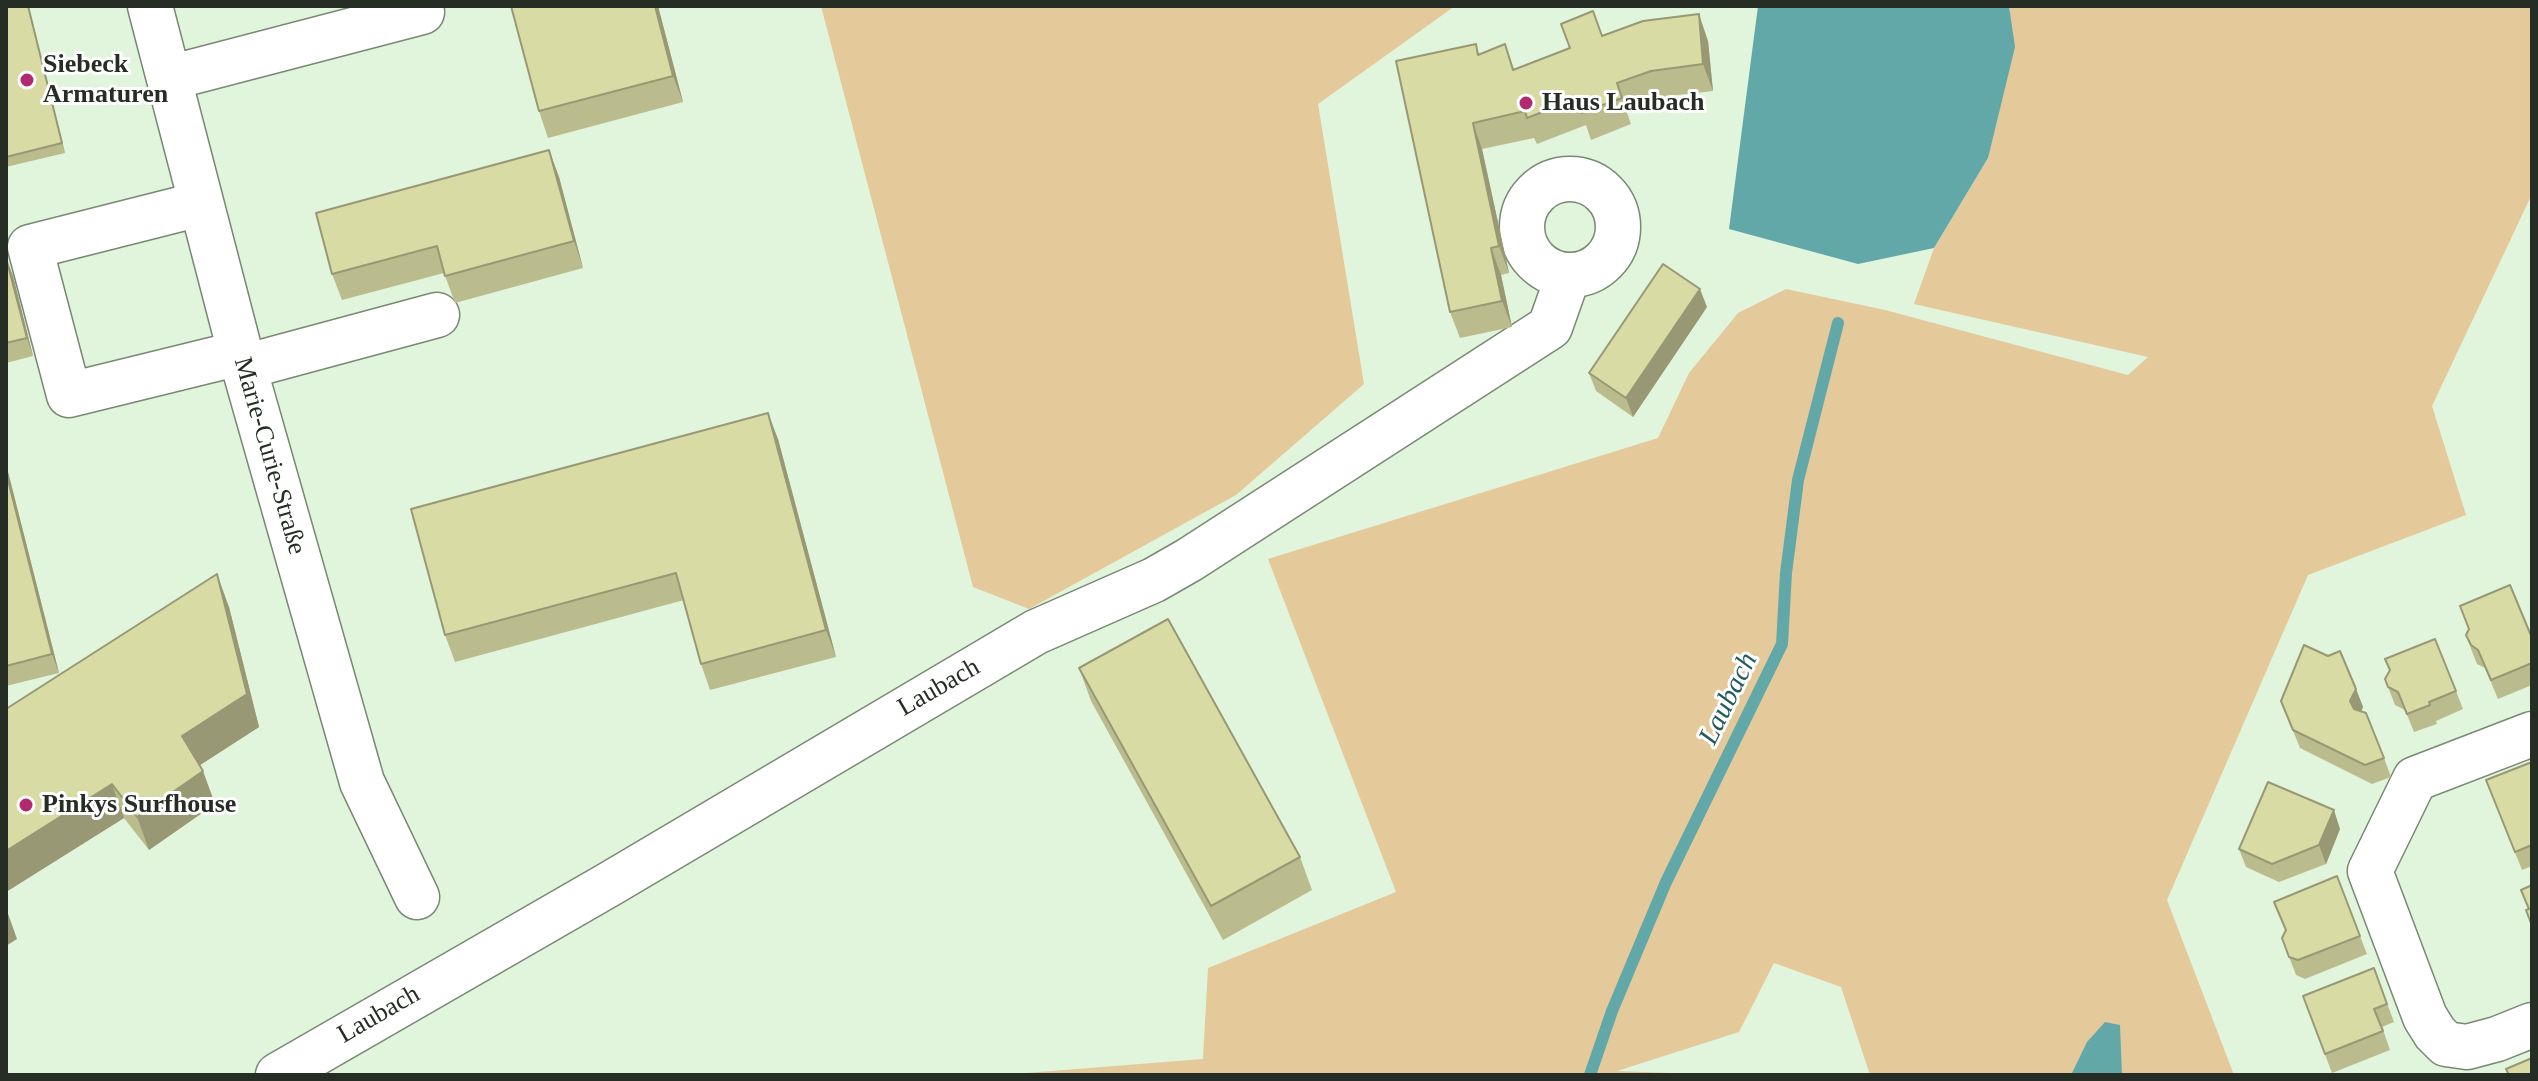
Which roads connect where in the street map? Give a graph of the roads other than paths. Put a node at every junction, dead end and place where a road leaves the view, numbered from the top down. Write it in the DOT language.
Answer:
graph roads {
  1 [pos="150,6"];
  2 [pos="422,12"];
  3 [pos="169,78"];
  4 [pos="200,204"];
  5 [pos="1568,276"];
  6 [pos="437,315"];
  7 [pos="242,360"];
  8 [pos="2532,734"];
  9 [pos="417,897"];
  10 [pos="2532,1025"];
  11 [pos="278,1075"];
  1 -- 3 [label="street, Marie-Curie-Straße"];
  2 -- 3 [label="street"];
  3 -- 4 [label="street, Marie-Curie-Straße"];
  4 -- 7 [label="street, Marie-Curie-Straße"];
  4 -- 7 [label="street"];
  5 -- 11 [label="street, Laubach"];
  6 -- 7 [label="street"];
  7 -- 9 [label="street, Marie-Curie-Straße"];
  8 -- 10 [label="street"];
}
